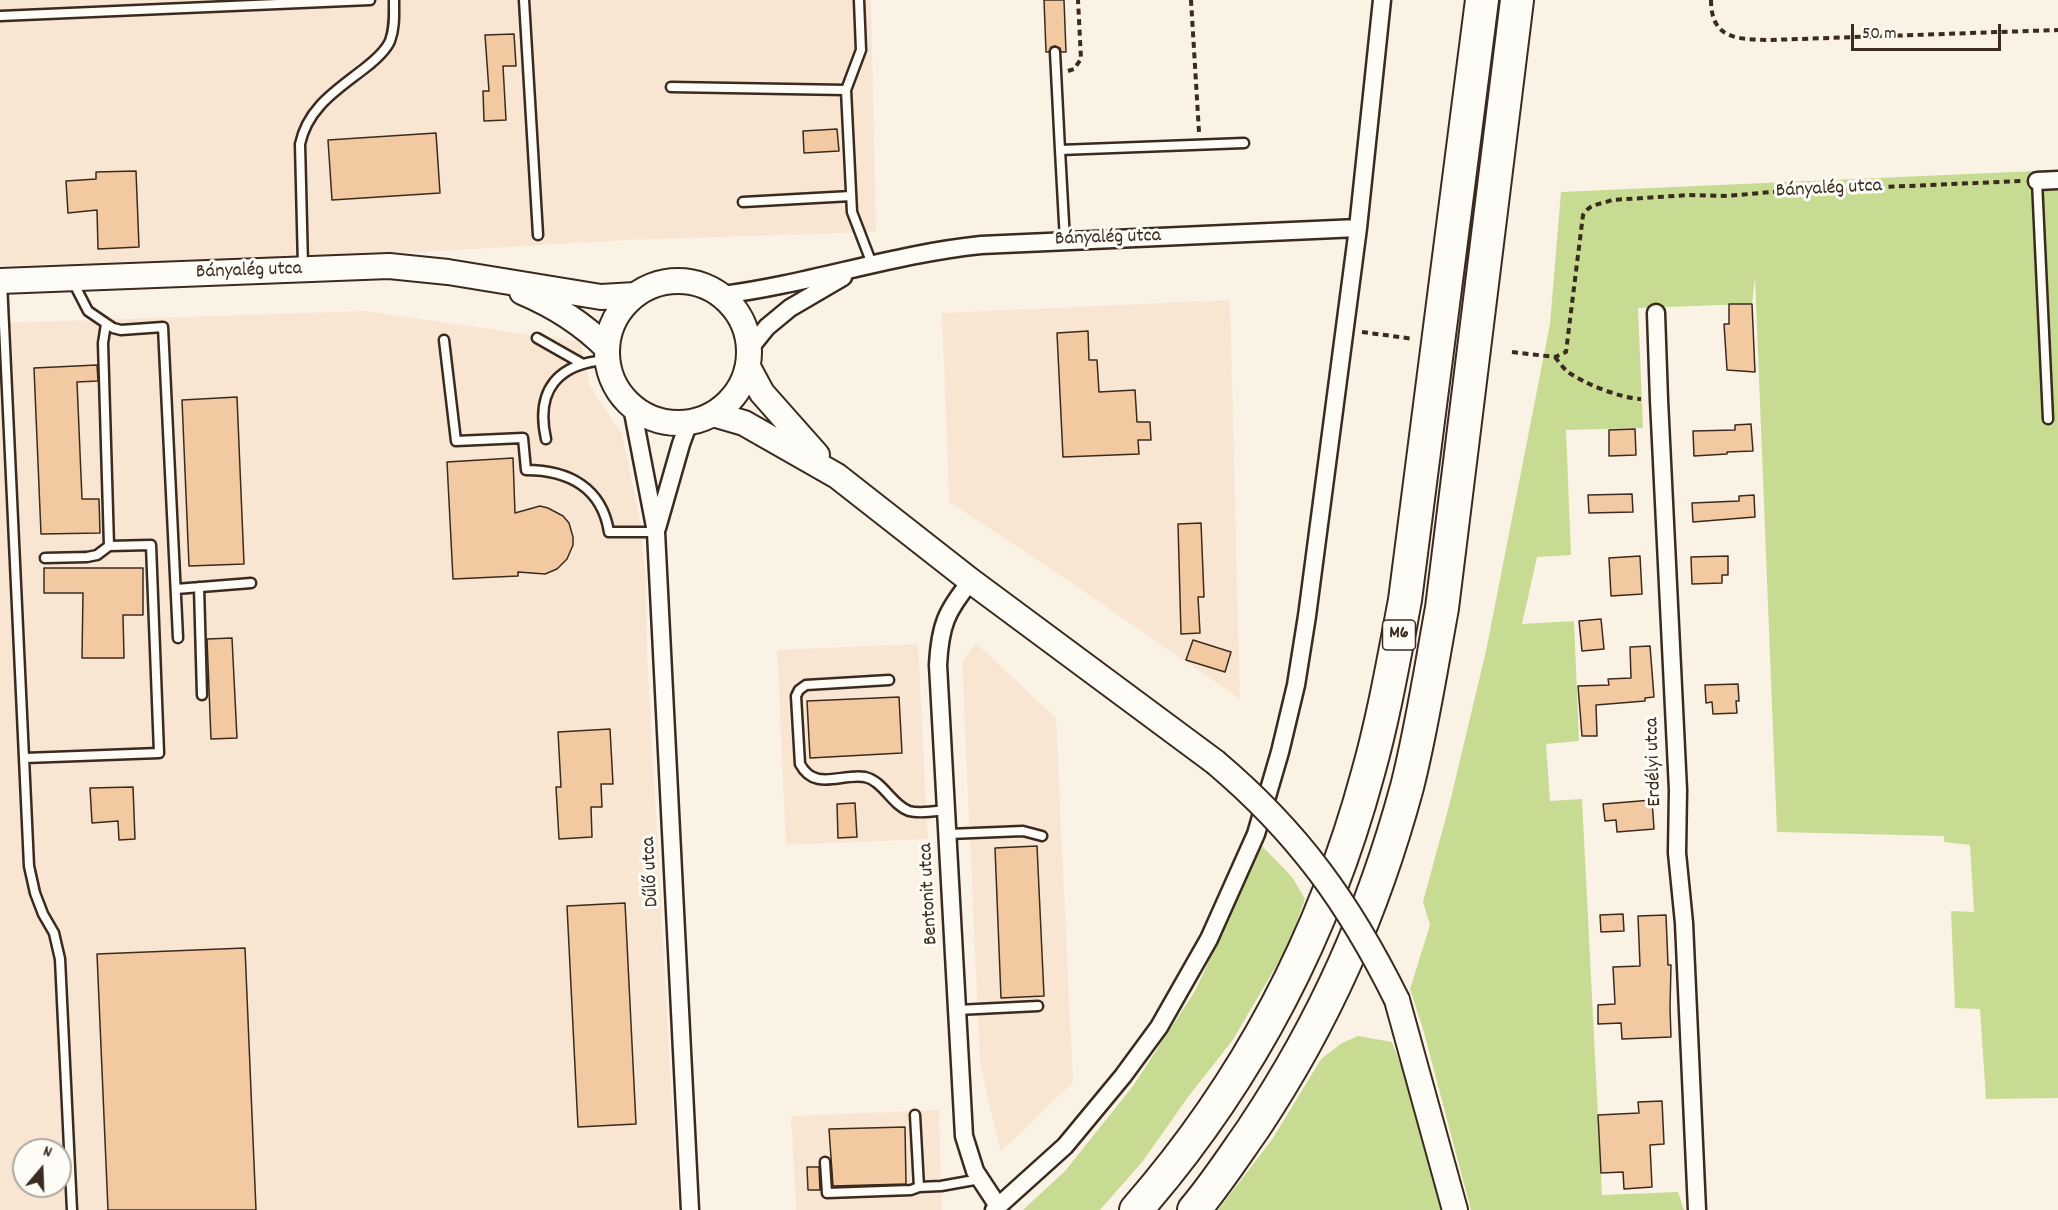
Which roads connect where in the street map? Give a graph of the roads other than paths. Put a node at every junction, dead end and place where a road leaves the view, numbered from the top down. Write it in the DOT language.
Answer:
graph roads {
  1 [pos="370,0"];
  2 [pos="394,0"];
  3 [pos="524,0"];
  4 [pos="859,0"];
  5 [pos="1382,0"];
  6 [pos="1482,0"];
  7 [pos="1517,0"];
  8 [pos="348,1"];
  9 [pos="0,16"];
  10 [pos="1055,52"];
  11 [pos="671,87"];
  12 [pos="846,90"];
  13 [pos="1244,143"];
  14 [pos="1060,150"];
  15 [pos="2058,180"];
  16 [pos="2037,181"];
  17 [pos="851,196"];
  18 [pos="743,202"];
  19 [pos="1358,228"];
  20 [pos="538,235"];
  21 [pos="1065,241"];
  22 [pos="866,266"];
  23 [pos="303,270"];
  24 [pos="72,279"];
  25 [pos="1,281"];
  26 [pos="497,281"];
  27 [pos="635,295"];
  28 [pos="722,295"];
  29 [pos="1656,313"];
  30 [pos="106,324"];
  31 [pos="537,338"];
  32 [pos="444,340"];
  33 [pos="607,354"];
  34 [pos="749,358"];
  35 [pos="582,363"];
  36 [pos="632,406"];
  37 [pos="713,414"];
  38 [pos="2048,419"];
  39 [pos="689,422"];
  40 [pos="546,439"];
  41 [pos="837,476"];
  42 [pos="656,532"];
  43 [pos="109,546"];
  44 [pos="45,558"];
  45 [pos="971,581"];
  46 [pos="251,584"];
  47 [pos="199,587"];
  48 [pos="176,589"];
  49 [pos="178,638"];
  50 [pos="889,680"];
  51 [pos="202,695"];
  52 [pos="25,758"];
  53 [pos="947,810"];
  54 [pos="949,834"];
  55 [pos="1042,836"];
  56 [pos="1038,1006"];
  57 [pos="957,1010"];
  58 [pos="915,1115"];
  59 [pos="825,1162"];
  60 [pos="980,1179"];
  61 [pos="919,1187"];
  62 [pos="996,1208"];
  63 [pos="72,1210"];
  64 [pos="690,1210"];
  65 [pos="1136,1210"];
  66 [pos="1194,1210"];
  67 [pos="1455,1210"];
  68 [pos="1697,1210"];
  1 -- 8 [label="lane"];
  2 -- 23 [label="lane"];
  3 -- 20 [label="lane"];
  4 -- 12 [label="lane"];
  5 -- 19 [label="street"];
  6 -- 65 [label="highway, M6"];
  7 -- 66 [label="highway, M6"];
  8 -- 9 [label="lane"];
  10 -- 14 [label="lane"];
  11 -- 12 [label="lane"];
  12 -- 17 [label="lane"];
  13 -- 14 [label="lane"];
  14 -- 21 [label="lane"];
  15 -- 16 [label="street"];
  16 -- 38 [label="lane"];
  17 -- 18 [label="lane"];
  17 -- 22 [label="lane"];
  19 -- 21 [label="street, Bányalég utca"];
  19 -- 62 [label="street"];
  21 -- 22 [label="street, Bányalég utca"];
  22 -- 28 [label="street, Bányalég utca"];
  22 -- 34 [label="street, Bányalég utca"];
  23 -- 24 [label="street, Bányalég utca"];
  23 -- 26 [label="street, Bányalég utca"];
  24 -- 25 [label="street, Bányalég utca"];
  24 -- 30 [label="lane"];
  25 -- 52 [label="lane"];
  26 -- 27 [label="street, Bányalég utca"];
  26 -- 33 [label="street, Bányalég utca"];
  27 -- 28 [label="street, Bányalég utca"];
  27 -- 33 [label="street, Bányalég utca"];
  28 -- 34 [label="street, Bányalég utca"];
  29 -- 68 [label="street, Erdélyi utca"];
  30 -- 43 [label="lane"];
  30 -- 48 [label="lane"];
  31 -- 35 [label="lane"];
  32 -- 42 [label="lane"];
  33 -- 35 [label="lane"];
  33 -- 36 [label="street, Bányalég utca"];
  34 -- 37 [label="street, Bányalég utca"];
  34 -- 41 [label="street"];
  35 -- 40 [label="lane"];
  36 -- 39 [label="street, Bányalég utca"];
  36 -- 42 [label="street, Dűlő utca"];
  37 -- 39 [label="street, Bányalég utca"];
  37 -- 41 [label="street"];
  39 -- 42 [label="street, Dűlő utca"];
  41 -- 45 [label="street"];
  42 -- 64 [label="street, Dűlő utca"];
  43 -- 44 [label="lane"];
  43 -- 52 [label="lane"];
  45 -- 53 [label="street, Bentonit utca"];
  45 -- 67 [label="street, bridge"];
  46 -- 47 [label="lane"];
  47 -- 48 [label="lane"];
  47 -- 51 [label="lane"];
  48 -- 49 [label="lane"];
  50 -- 53 [label="lane"];
  52 -- 63 [label="lane"];
  53 -- 54 [label="street, Bentonit utca"];
  54 -- 55 [label="lane"];
  54 -- 57 [label="street, Bentonit utca"];
  56 -- 57 [label="lane"];
  57 -- 60 [label="street, Bentonit utca"];
  58 -- 61 [label="lane"];
  59 -- 61 [label="lane"];
  60 -- 61 [label="lane"];
  60 -- 62 [label="street, Bentonit utca"];
}
